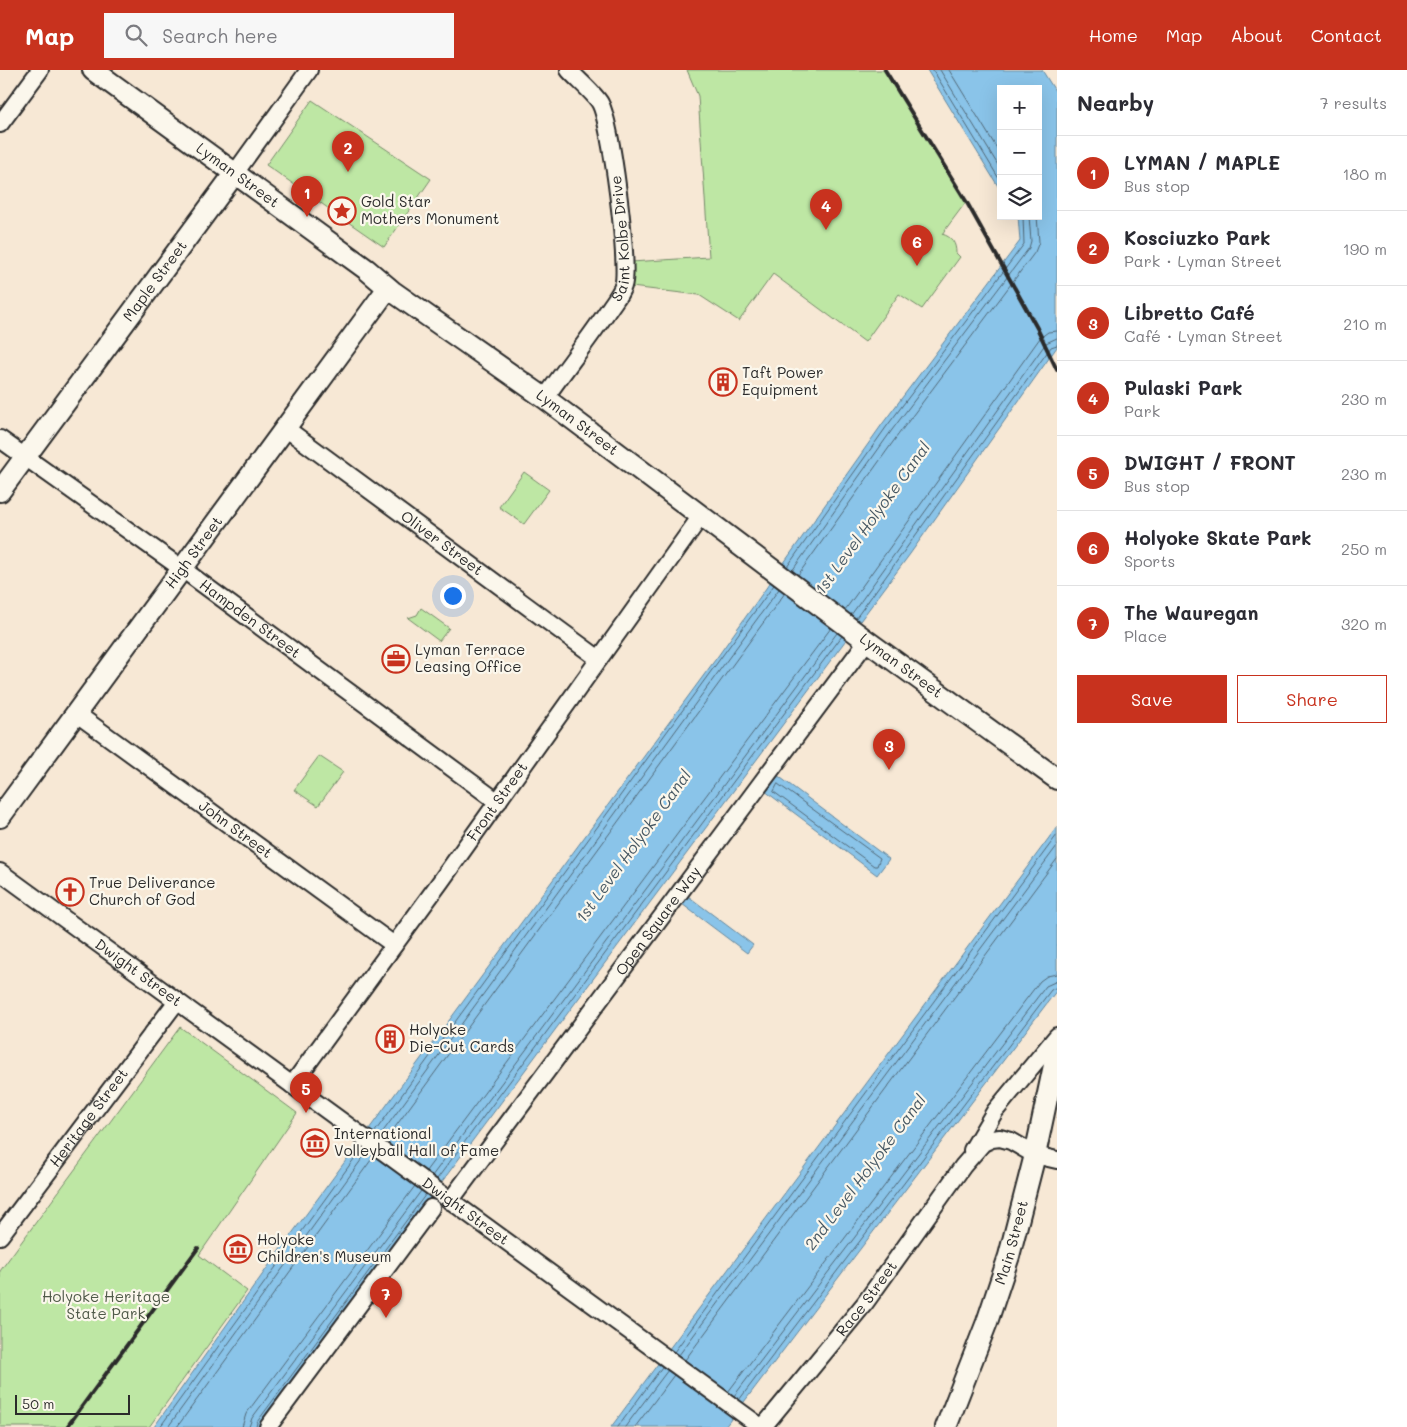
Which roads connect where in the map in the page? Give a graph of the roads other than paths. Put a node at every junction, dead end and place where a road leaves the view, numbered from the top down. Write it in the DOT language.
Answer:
graph roads {
  1 [pos="40,70"];
  2 [pos="93,70"];
  3 [pos="309,70"];
  4 [pos="569,70"];
  5 [pos="0,124"];
  6 [pos="235,173"];
  7 [pos="388,288"];
  8 [pos="545,398"];
  9 [pos="284,427"];
  10 [pos="0,439"];
  11 [pos="25,457"];
  12 [pos="0,491"];
  13 [pos="701,516"];
  14 [pos="181,568"];
  15 [pos="862,637"];
  16 [pos="599,659"];
  17 [pos="76,714"];
  18 [pos="1057,779"];
  19 [pos="498,802"];
  20 [pos="0,817"];
  21 [pos="0,872"];
  22 [pos="394,945"];
  23 [pos="177,1001"];
  24 [pos="1057,1036"];
  25 [pos="1057,1051"];
  26 [pos="292,1085"];
  27 [pos="1035,1155"];
  28 [pos="1057,1160"];
  29 [pos="963,1166"];
  30 [pos="446,1198"];
  31 [pos="431,1208"];
  32 [pos="0,1236"];
  33 [pos="268,1427"];
  34 [pos="762,1427"];
  35 [pos="946,1427"];
  1 -- 5 [label="street"];
  2 -- 6 [label="main road, Lyman Street"];
  3 -- 6 [label="street, Maple Street"];
  4 -- 8 [label="street, Saint Kolbe Drive"];
  6 -- 7 [label="main road, Lyman Street"];
  6 -- 11 [label="main road, Maple Street"];
  7 -- 8 [label="main road, Lyman Street"];
  7 -- 9 [label="main road, High Street"];
  8 -- 13 [label="main road, Lyman Street"];
  9 -- 14 [label="main road, High Street"];
  9 -- 16 [label="street, Oliver Street"];
  10 -- 11 [label="street, Hampden Street"];
  11 -- 12 [label="main road, Maple Street"];
  11 -- 14 [label="street, Hampden Street"];
  13 -- 15 [label="main road, Lyman Street"];
  13 -- 16 [label="street, Front Street"];
  14 -- 17 [label="main road, High Street"];
  14 -- 19 [label="street, Hampden Street"];
  15 -- 18 [label="main road, Lyman Street"];
  15 -- 30 [label="street, Open Square Way"];
  16 -- 19 [label="street, Front Street"];
  17 -- 20 [label="main road, High Street"];
  17 -- 22 [label="street, John Street"];
  19 -- 22 [label="street, Front Street"];
  21 -- 23 [label="street, Dwight Street"];
  22 -- 26 [label="street, Front Street"];
  23 -- 26 [label="street, Dwight Street"];
  23 -- 32 [label="street, Heritage Street"];
  24 -- 29 [label="street, Race Street"];
  25 -- 27 [label="main road, Main Street"];
  26 -- 30 [label="street, Dwight Street"];
  27 -- 28 [label="street, Race Street"];
  27 -- 29 [label="street, Race Street"];
  27 -- 35 [label="main road, Main Street"];
  29 -- 34 [label="street, Race Street"];
  30 -- 34 [label="street, Dwight Street"];
  31 -- 33 [label="street"];
}
